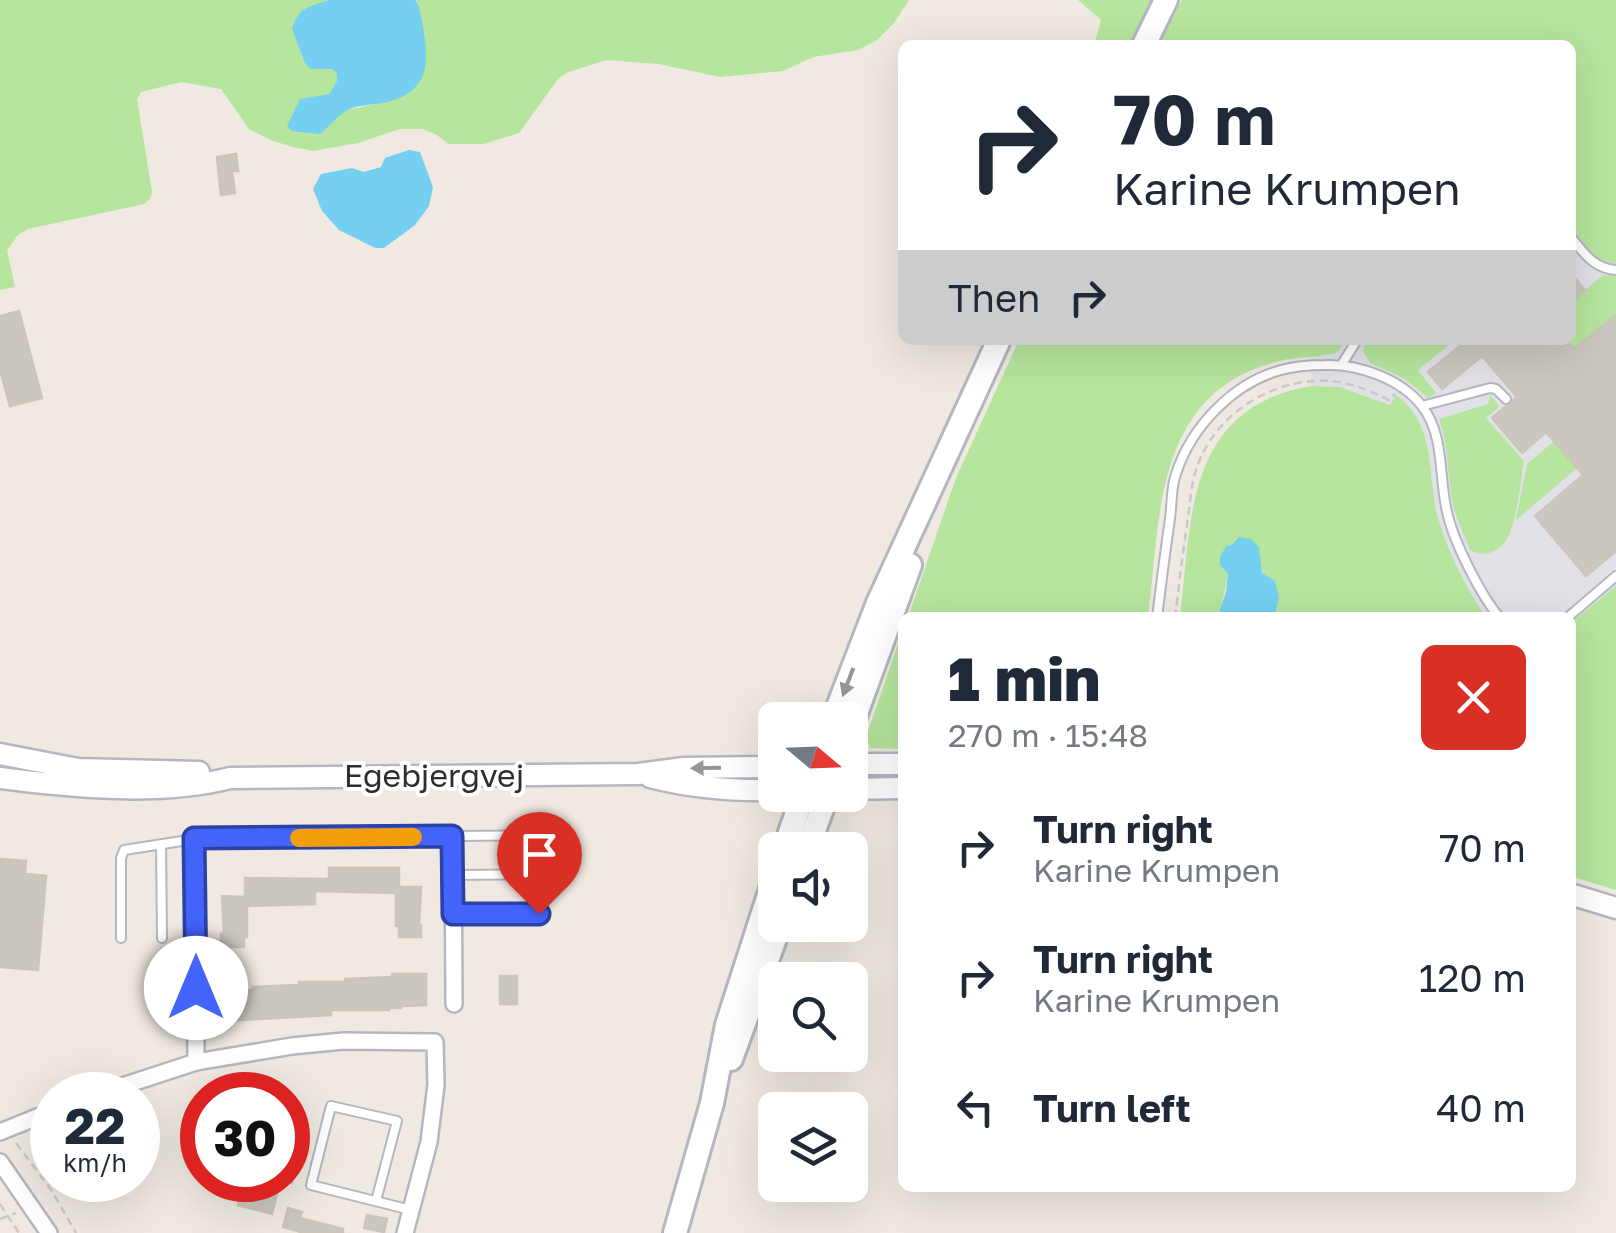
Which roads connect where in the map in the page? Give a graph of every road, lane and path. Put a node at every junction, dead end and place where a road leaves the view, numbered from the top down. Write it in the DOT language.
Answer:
graph roads {
  1 [pos="1166,0"];
  2 [pos="1146,40"];
  3 [pos="1576,243"];
  4 [pos="1616,270"];
  5 [pos="997,345"];
  6 [pos="1354,345"];
  7 [pos="1342,364"];
  8 [pos="1402,388"];
  9 [pos="1506,400"];
  10 [pos="1422,406"];
  11 [pos="961,426"];
  12 [pos="1616,576"];
  13 [pos="1158,612"];
  14 [pos="1176,612"];
  15 [pos="1495,612"];
  16 [pos="1574,612"];
  17 [pos="840,702"];
  18 [pos="860,702"];
  19 [pos="0,754"];
  20 [pos="0,764"];
  21 [pos="868,764"];
  22 [pos="898,764"];
  23 [pos="758,767"];
  24 [pos="78,769"];
  25 [pos="638,774"];
  26 [pos="0,778"];
  27 [pos="230,778"];
  28 [pos="868,788"];
  29 [pos="898,788"];
  30 [pos="758,790"];
  31 [pos="554,835"];
  32 [pos="452,836"];
  33 [pos="194,838"];
  34 [pos="161,844"];
  35 [pos="549,874"];
  36 [pos="453,875"];
  37 [pos="1576,896"];
  38 [pos="1616,908"];
  39 [pos="453,914"];
  40 [pos="539,914"];
  41 [pos="758,930"];
  42 [pos="121,938"];
  43 [pos="162,938"];
  44 [pos="774,942"];
  45 [pos="454,1004"];
  46 [pos="196,1062"];
  47 [pos="160,1074"];
  48 [pos="712,1104"];
  49 [pos="30,1120"];
  50 [pos="3,1131"];
  51 [pos="0,1162"];
  52 [pos="16,1185"];
  53 [pos="0,1196"];
  54 [pos="376,1202"];
  55 [pos="0,1204"];
  56 [pos="411,1210"];
  57 [pos="19,1233"];
  58 [pos="49,1233"];
  59 [pos="76,1233"];
  60 [pos="406,1233"];
  61 [pos="675,1233"];
  1 -- 2 [label="main road"];
  3 -- 4 [label="lane"];
  5 -- 11 [label="main road"];
  6 -- 7 [label="lane"];
  7 -- 8 [label="lane"];
  7 -- 13 [label="lane"];
  8 -- 10 [label="lane"];
  8 -- 14 [label="path"];
  9 -- 10 [label="lane"];
  10 -- 15 [label="lane"];
  11 -- 17 [label="main road, one-way"];
  11 -- 18 [label="main road"];
  12 -- 16 [label="lane"];
  19 -- 24 [label="street, Egebjergvej"];
  20 -- 24 [label="street"];
  21 -- 22 [label="street"];
  23 -- 25 [label="street, Egebjergvej, one-way"];
  24 -- 27 [label="street, Egebjergvej"];
  25 -- 27 [label="street, Egebjergvej"];
  25 -- 30 [label="street, Egebjergvej"];
  26 -- 27 [label="street, Egebjergvej"];
  28 -- 29 [label="street"];
  31 -- 32 [label="lane"];
  32 -- 33 [label="street"];
  32 -- 36 [label="street"];
  33 -- 34 [label="lane"];
  33 -- 46 [label="street"];
  34 -- 42 [label="lane"];
  34 -- 43 [label="lane"];
  35 -- 36 [label="lane"];
  36 -- 39 [label="street"];
  37 -- 38 [label="street"];
  39 -- 40 [label="lane"];
  39 -- 45 [label="street"];
  41 -- 48 [label="main road"];
  44 -- 48 [label="main road"];
  46 -- 47 [label="street"];
  46 -- 56 [label="street"];
  48 -- 61 [label="main road"];
  49 -- 50 [label="street"];
  50 -- 59 [label="path"];
  51 -- 52 [label="street"];
  52 -- 53 [label="street"];
  52 -- 58 [label="street"];
  54 -- 54 [label="lane"];
  54 -- 56 [label="lane"];
  55 -- 57 [label="path"];
  56 -- 60 [label="street"];
}
